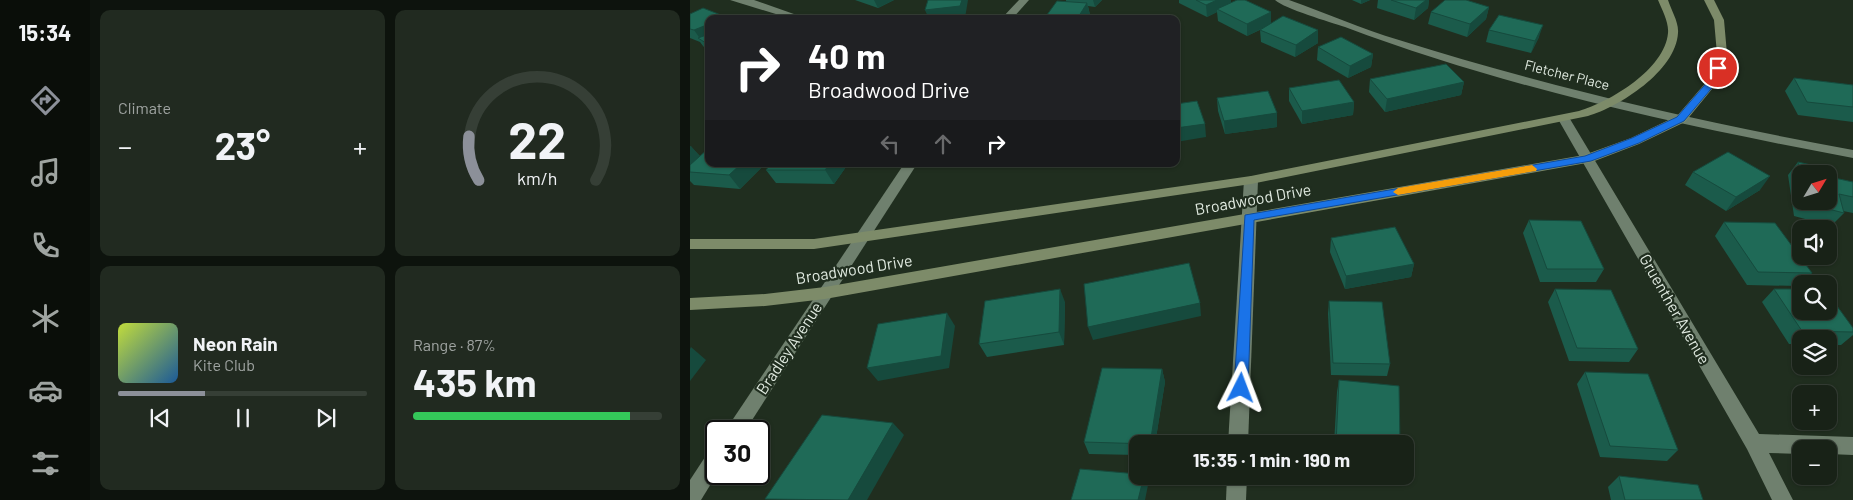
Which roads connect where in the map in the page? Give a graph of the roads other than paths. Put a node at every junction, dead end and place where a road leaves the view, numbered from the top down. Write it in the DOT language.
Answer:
graph roads {
  1 [pos="735,0"];
  2 [pos="1024,0"];
  3 [pos="1280,0"];
  4 [pos="1663,0"];
  5 [pos="1709,0"];
  6 [pos="791,15"];
  7 [pos="1010,15"];
  8 [pos="1614,102"];
  9 [pos="1564,119"];
  10 [pos="1680,119"];
  11 [pos="1853,154"];
  12 [pos="1587,159"];
  13 [pos="908,167"];
  14 [pos="1251,180"];
  15 [pos="1249,218"];
  16 [pos="862,237"];
  17 [pos="690,244"];
  18 [pos="825,294"];
  19 [pos="690,304"];
  20 [pos="741,420"];
  21 [pos="1238,435"];
  22 [pos="1754,443"];
  23 [pos="1853,446"];
  24 [pos="705,475"];
  25 [pos="1237,485"];
  26 [pos="690,498"];
  27 [pos="1236,500"];
  28 [pos="1784,500"];
  1 -- 6 [label="street"];
  2 -- 7 [label="street"];
  3 -- 8 [label="street, Fletcher Place"];
  4 -- 8 [label="street, Broadwood Drive"];
  5 -- 10 [label="street, Broadwood Drive"];
  8 -- 9 [label="street, Broadwood Drive"];
  8 -- 10 [label="street, Fletcher Place"];
  9 -- 12 [label="street, Gruenther Avenue"];
  9 -- 14 [label="street, Broadwood Drive"];
  10 -- 11 [label="street, Fletcher Place"];
  10 -- 12 [label="street, Broadwood Drive"];
  12 -- 15 [label="street, Broadwood Drive"];
  12 -- 22 [label="street, Gruenther Avenue"];
  13 -- 16 [label="street, Bradley Avenue"];
  14 -- 15 [label="street"];
  14 -- 16 [label="street, Broadwood Drive"];
  15 -- 18 [label="street, Broadwood Drive"];
  15 -- 21 [label="street"];
  16 -- 17 [label="street, Broadwood Drive"];
  16 -- 18 [label="street, Bradley Avenue"];
  18 -- 19 [label="street, Broadwood Drive"];
  18 -- 20 [label="street, Bradley Avenue"];
  22 -- 23 [label="street"];
  22 -- 28 [label="street, Gruenther Avenue"];
  24 -- 26 [label="street"];
  25 -- 27 [label="street"];
}
